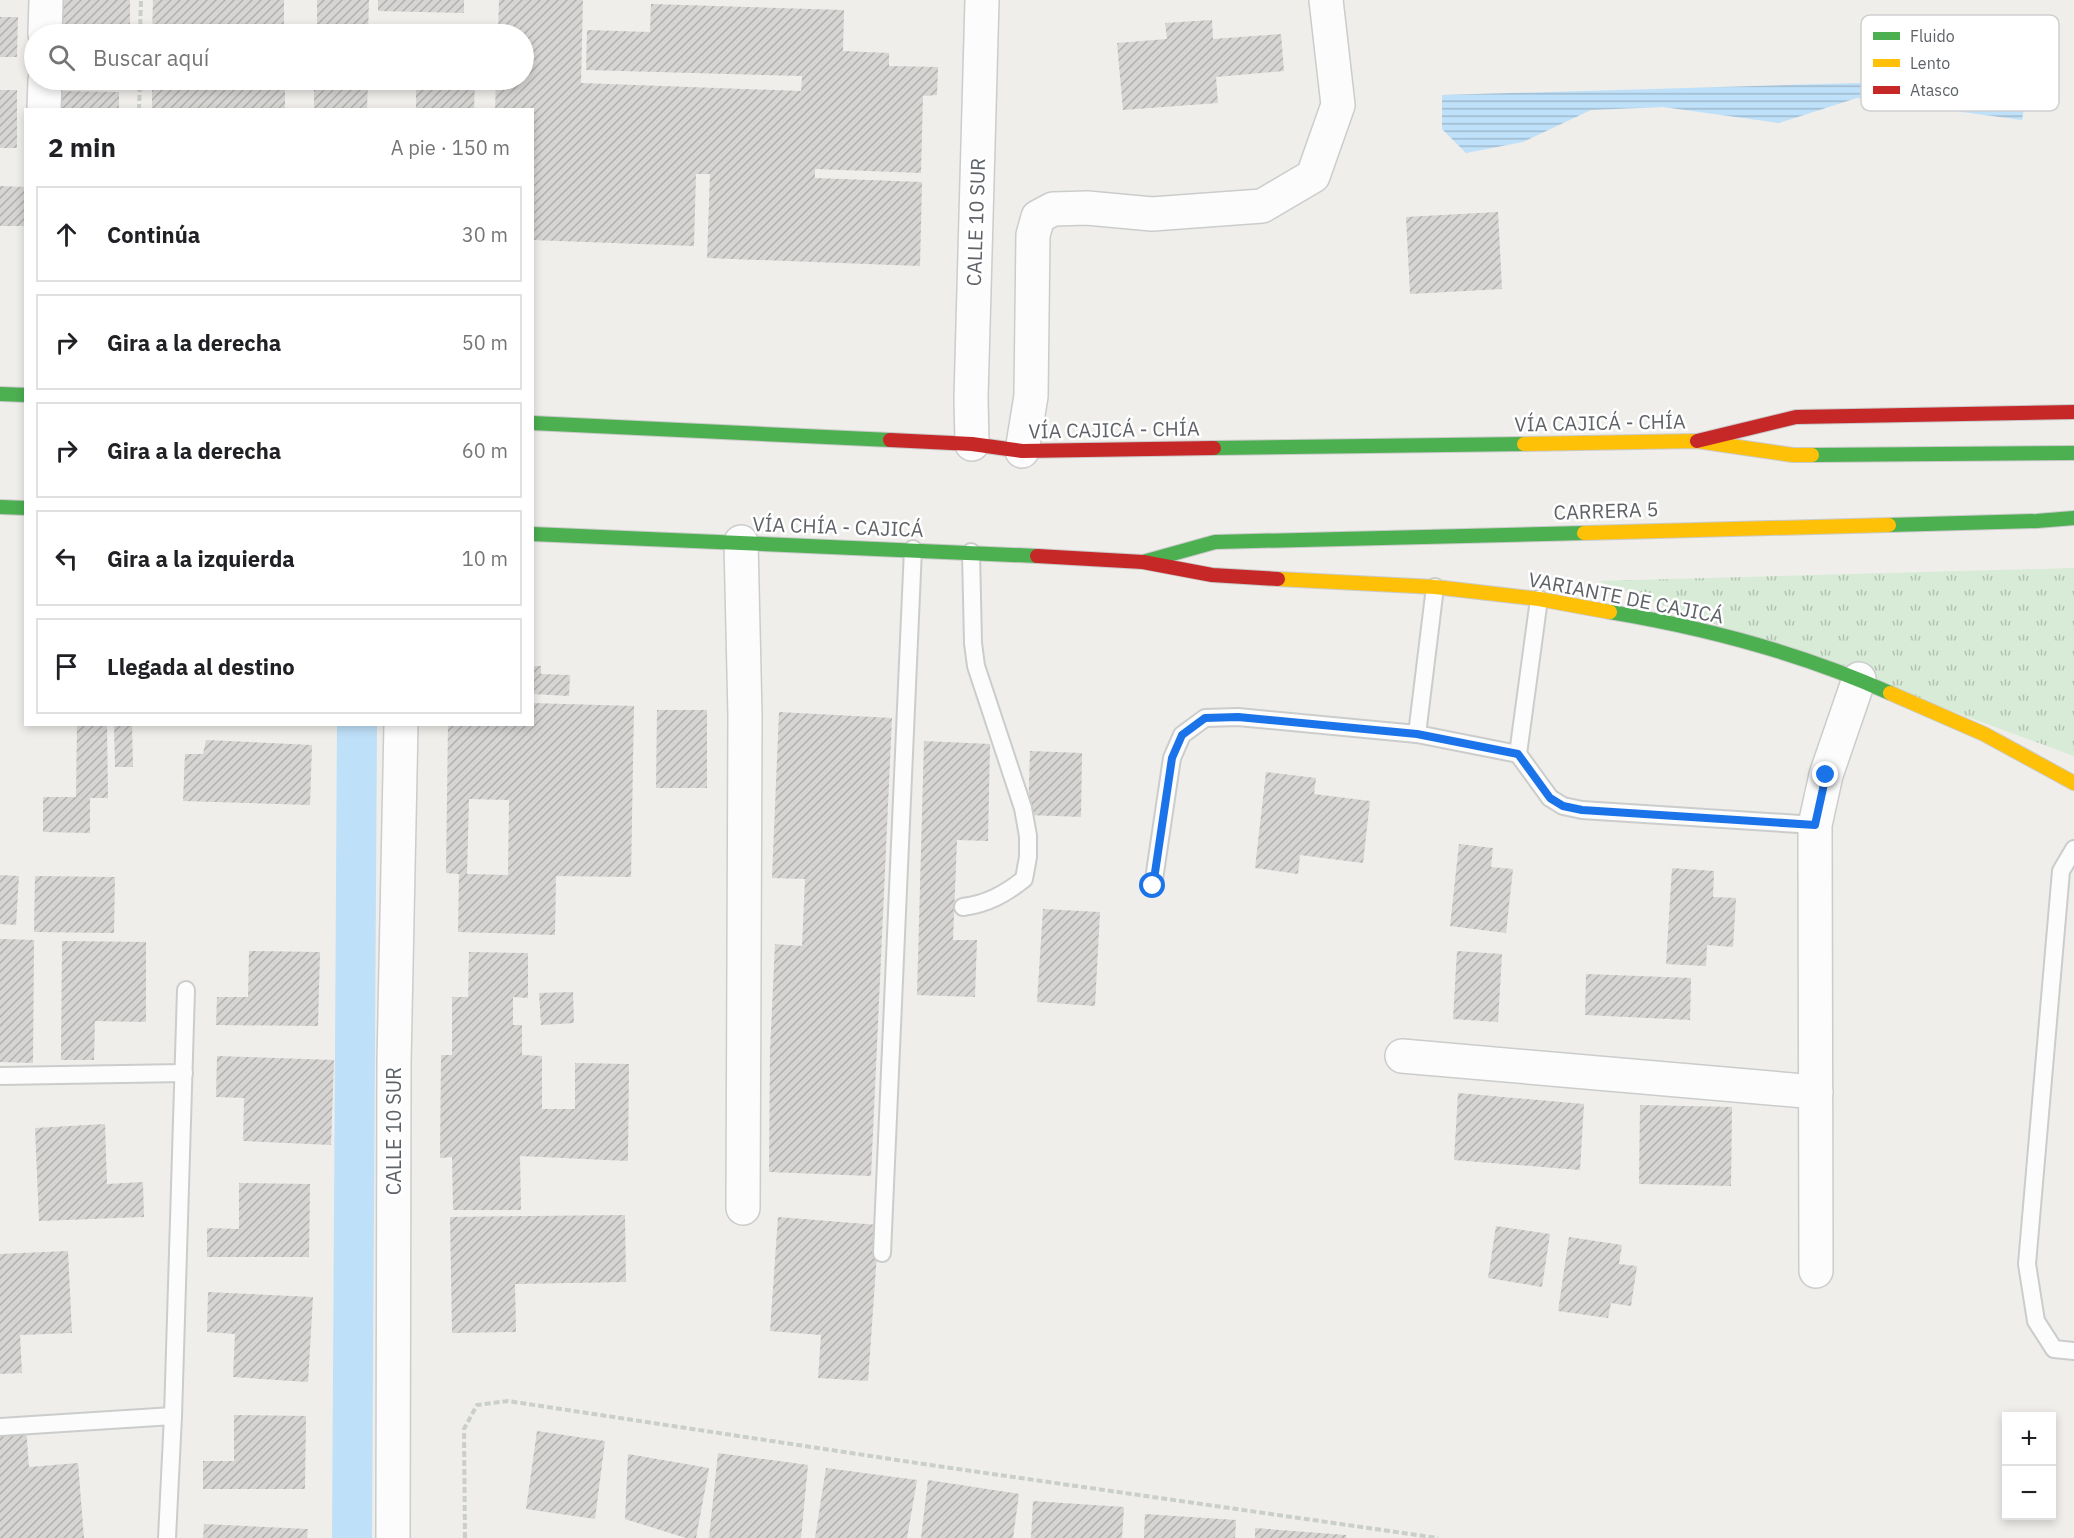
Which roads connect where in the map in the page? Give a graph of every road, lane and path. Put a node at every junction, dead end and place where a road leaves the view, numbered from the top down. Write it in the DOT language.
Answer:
graph roads {
  1 [pos="46,0"];
  2 [pos="141,0"];
  3 [pos="982,0"];
  4 [pos="1326,0"];
  5 [pos="45,24"];
  6 [pos="140,24"];
  7 [pos="45,90"];
  8 [pos="140,90"];
  9 [pos="44,108"];
  10 [pos="139,108"];
  11 [pos="0,394"];
  12 [pos="24,395"];
  13 [pos="2074,412"];
  14 [pos="534,423"];
  15 [pos="1698,441"];
  16 [pos="972,444"];
  17 [pos="1022,451"];
  18 [pos="2074,453"];
  19 [pos="0,507"];
  20 [pos="24,508"];
  21 [pos="2074,518"];
  22 [pos="534,534"];
  23 [pos="741,542"];
  24 [pos="914,549"];
  25 [pos="971,552"];
  26 [pos="1143,562"];
  27 [pos="1435,587"];
  28 [pos="1539,599"];
  29 [pos="1859,679"];
  30 [pos="400,726"];
  31 [pos="1417,734"];
  32 [pos="1518,754"];
  33 [pos="2074,783"];
  34 [pos="1815,825"];
  35 [pos="2074,849"];
  36 [pos="1153,886"];
  37 [pos="963,907"];
  38 [pos="186,990"];
  39 [pos="1402,1056"];
  40 [pos="184,1073"];
  41 [pos="0,1076"];
  42 [pos="1816,1092"];
  43 [pos="743,1208"];
  44 [pos="882,1253"];
  45 [pos="1816,1271"];
  46 [pos="2074,1351"];
  47 [pos="173,1416"];
  48 [pos="0,1427"];
  49 [pos="167,1538"];
  50 [pos="393,1538"];
  51 [pos="465,1538"];
  52 [pos="1438,1538"];
  1 -- 5 [label="street"];
  2 -- 6 [label="path"];
  3 -- 16 [label="street, CALLE 10 SUR"];
  4 -- 17 [label="street"];
  7 -- 9 [label="street"];
  8 -- 10 [label="path"];
  11 -- 12 [label="main road"];
  13 -- 15 [label="main road"];
  14 -- 16 [label="main road, VÍA CAJICÁ - CHÍA"];
  15 -- 17 [label="main road, VÍA CAJICÁ - CHÍA"];
  15 -- 18 [label="main road"];
  16 -- 17 [label="main road, VÍA CAJICÁ - CHÍA"];
  19 -- 20 [label="main road"];
  21 -- 26 [label="main road, CARRERA 5"];
  22 -- 23 [label="main road, VÍA CHÍA - CAJICÁ"];
  23 -- 24 [label="main road, VÍA CHÍA - CAJICÁ"];
  23 -- 43 [label="street"];
  24 -- 25 [label="main road, VÍA CHÍA - CAJICÁ"];
  24 -- 44 [label="lane"];
  25 -- 26 [label="main road, VÍA CHÍA - CAJICÁ"];
  25 -- 37 [label="lane"];
  26 -- 27 [label="main road, VARIANTE DE CAJICÁ"];
  27 -- 28 [label="main road, VARIANTE DE CAJICÁ"];
  27 -- 31 [label="lane"];
  28 -- 29 [label="main road, VARIANTE DE CAJICÁ"];
  28 -- 32 [label="lane"];
  29 -- 33 [label="main road, VARIANTE DE CAJICÁ"];
  29 -- 34 [label="street"];
  30 -- 50 [label="street, CALLE 10 SUR"];
  31 -- 32 [label="lane"];
  31 -- 36 [label="lane"];
  32 -- 34 [label="lane"];
  34 -- 42 [label="street"];
  35 -- 46 [label="lane"];
  38 -- 40 [label="lane"];
  39 -- 42 [label="street"];
  40 -- 41 [label="lane"];
  40 -- 47 [label="lane"];
  42 -- 45 [label="street"];
  47 -- 48 [label="lane"];
  47 -- 49 [label="lane"];
  51 -- 52 [label="path"];
}
